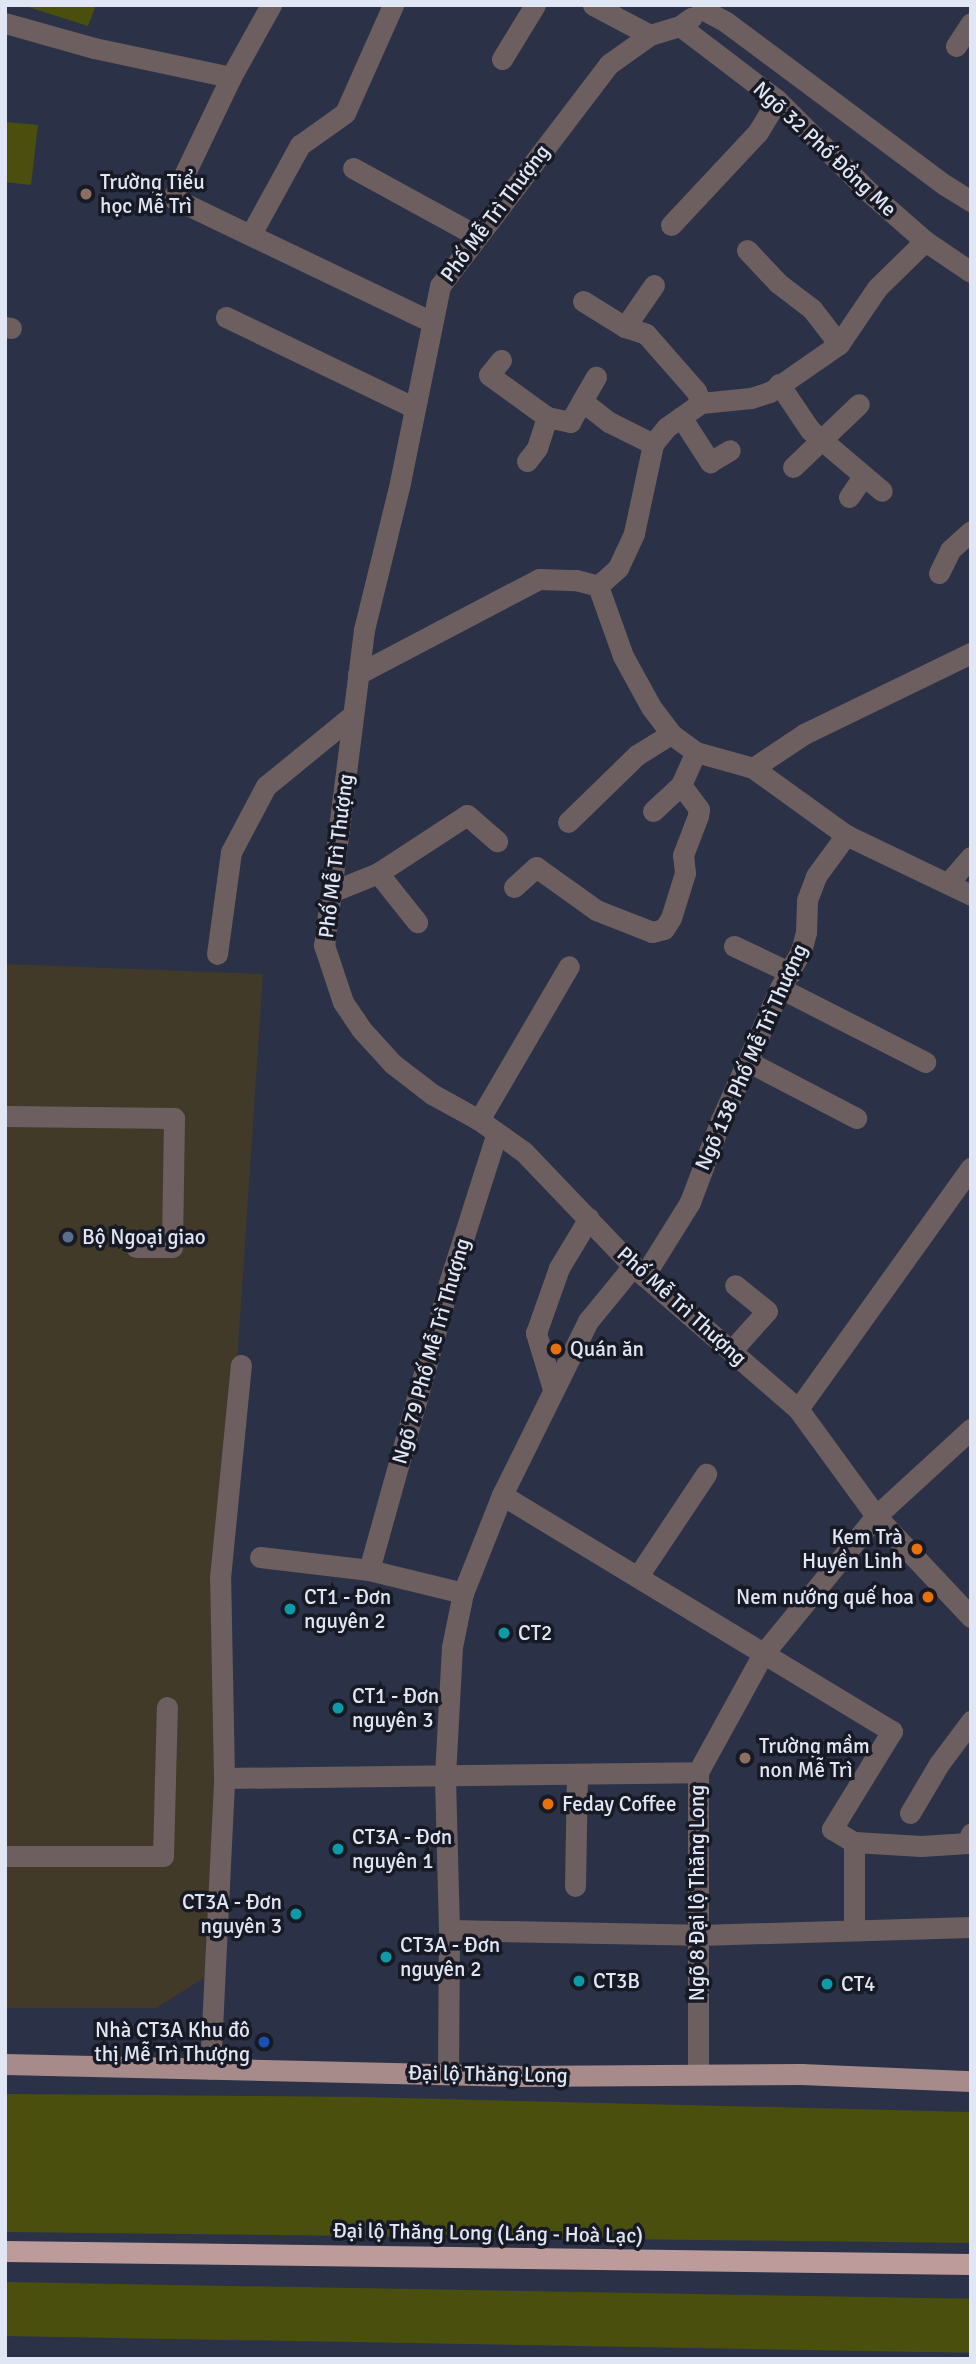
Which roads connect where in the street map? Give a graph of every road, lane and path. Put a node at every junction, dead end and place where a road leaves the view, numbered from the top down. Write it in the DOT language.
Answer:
graph roads {
  1 [pos="271,5"];
  2 [pos="393,5"];
  3 [pos="536,5"];
  4 [pos="593,5"];
  5 [pos="704,7"];
  6 [pos="5,23"];
  7 [pos="971,23"];
  8 [pos="680,26"];
  9 [pos="650,35"];
  10 [pos="956,46"];
  11 [pos="502,59"];
  12 [pos="231,77"];
  13 [pos="777,100"];
  14 [pos="353,168"];
  15 [pos="971,201"];
  16 [pos="671,225"];
  17 [pos="251,234"];
  18 [pos="477,236"];
  19 [pos="925,241"];
  20 [pos="747,250"];
  21 [pos="971,272"];
  22 [pos="654,285"];
  23 [pos="583,301"];
  24 [pos="226,317"];
  25 [pos="432,322"];
  26 [pos="625,327"];
  27 [pos="839,344"];
  28 [pos="501,360"];
  29 [pos="596,377"];
  30 [pos="779,384"];
  31 [pos="582,401"];
  32 [pos="701,403"];
  33 [pos="859,404"];
  34 [pos="413,407"];
  35 [pos="681,416"];
  36 [pos="547,417"];
  37 [pos="821,439"];
  38 [pos="653,444"];
  39 [pos="730,450"];
  40 [pos="527,461"];
  41 [pos="793,467"];
  42 [pos="863,475"];
  43 [pos="882,491"];
  44 [pos="849,497"];
  45 [pos="971,531"];
  46 [pos="939,573"];
  47 [pos="598,586"];
  48 [pos="971,653"];
  49 [pos="358,674"];
  50 [pos="353,715"];
  51 [pos="671,734"];
  52 [pos="696,752"];
  53 [pos="753,768"];
  54 [pos="681,785"];
  55 [pos="653,811"];
  56 [pos="568,822"];
  57 [pos="846,835"];
  58 [pos="497,841"];
  59 [pos="971,857"];
  60 [pos="378,873"];
  61 [pos="949,882"];
  62 [pos="514,887"];
  63 [pos="331,892"];
  64 [pos="971,894"];
  65 [pos="417,922"];
  66 [pos="734,946"];
  67 [pos="217,954"];
  68 [pos="569,966"];
  69 [pos="785,981"];
  70 [pos="749,1062"];
  71 [pos="925,1062"];
  72 [pos="5,1116"];
  73 [pos="856,1118"];
  74 [pos="479,1120"];
  75 [pos="497,1133"];
  76 [pos="971,1167"];
  77 [pos="589,1218"];
  78 [pos="136,1247"];
  79 [pos="639,1271"];
  80 [pos="735,1284"];
  81 [pos="732,1350"];
  82 [pos="241,1365"];
  83 [pos="553,1390"];
  84 [pos="798,1409"];
  85 [pos="971,1429"];
  86 [pos="706,1474"];
  87 [pos="502,1495"];
  88 [pos="876,1517"];
  89 [pos="260,1557"];
  90 [pos="369,1570"];
  91 [pos="638,1576"];
  92 [pos="463,1593"];
  93 [pos="971,1618"];
  94 [pos="762,1654"];
  95 [pos="166,1707"];
  96 [pos="971,1721"];
  97 [pos="698,1772"];
  98 [pos="577,1775"];
  99 [pos="445,1776"];
  100 [pos="224,1779"];
  101 [pos="910,1813"];
  102 [pos="969,1838"];
  103 [pos="854,1842"];
  104 [pos="5,1856"];
  105 [pos="575,1886"];
  106 [pos="971,1927"];
  107 [pos="449,1930"];
  108 [pos="854,1930"];
  109 [pos="699,1935"];
  110 [pos="5,2064"];
  111 [pos="209,2069"];
  112 [pos="448,2074"];
  113 [pos="698,2074"];
  114 [pos="971,2081"];
  115 [pos="5,2251"];
  116 [pos="971,2264"];
  1 -- 12 [label="street"];
  2 -- 17 [label="street"];
  3 -- 11 [label="street"];
  4 -- 9 [label="street"];
  5 -- 8 [label="street"];
  5 -- 15 [label="street"];
  6 -- 12 [label="street"];
  7 -- 10 [label="street"];
  8 -- 9 [label="street, Phố Mễ Trì Thượng"];
  8 -- 13 [label="street, Ngõ 32 Phố Đồng Me"];
  9 -- 18 [label="street, Phố Mễ Trì Thượng"];
  12 -- 17 [label="street"];
  13 -- 16 [label="street"];
  13 -- 19 [label="street, Ngõ 32 Phố Đồng Me"];
  14 -- 18 [label="street"];
  17 -- 25 [label="street"];
  18 -- 25 [label="street, Phố Mễ Trì Thượng"];
  19 -- 21 [label="street, Ngõ 32 Phố Đồng Me"];
  19 -- 27 [label="street"];
  20 -- 27 [label="street"];
  22 -- 26 [label="street"];
  23 -- 26 [label="street"];
  24 -- 34 [label="street"];
  25 -- 34 [label="street, Phố Mễ Trì Thượng"];
  26 -- 32 [label="street"];
  27 -- 30 [label="street"];
  28 -- 36 [label="street"];
  29 -- 31 [label="street"];
  30 -- 32 [label="street"];
  30 -- 37 [label="street"];
  31 -- 36 [label="street"];
  31 -- 38 [label="street"];
  32 -- 35 [label="street"];
  33 -- 37 [label="street"];
  34 -- 49 [label="street, Phố Mễ Trì Thượng"];
  35 -- 38 [label="street"];
  35 -- 39 [label="street"];
  36 -- 40 [label="street"];
  37 -- 41 [label="street"];
  37 -- 42 [label="street"];
  38 -- 47 [label="street"];
  42 -- 43 [label="street"];
  42 -- 44 [label="street"];
  45 -- 46 [label="street"];
  47 -- 49 [label="street"];
  47 -- 51 [label="street"];
  48 -- 53 [label="street"];
  49 -- 50 [label="street, Phố Mễ Trì Thượng"];
  50 -- 63 [label="street, Phố Mễ Trì Thượng"];
  50 -- 67 [label="street"];
  51 -- 52 [label="street"];
  51 -- 56 [label="street"];
  52 -- 53 [label="street"];
  52 -- 54 [label="street"];
  53 -- 57 [label="street"];
  54 -- 55 [label="street"];
  54 -- 62 [label="street"];
  57 -- 61 [label="street"];
  57 -- 69 [label="street, Ngõ 138 Phố Mễ Trì Thượng"];
  58 -- 60 [label="street"];
  59 -- 61 [label="street"];
  60 -- 63 [label="street"];
  60 -- 65 [label="street"];
  61 -- 64 [label="street"];
  63 -- 74 [label="street, Phố Mễ Trì Thượng"];
  66 -- 69 [label="street"];
  68 -- 74 [label="street"];
  69 -- 70 [label="street, Ngõ 138 Phố Mễ Trì Thượng"];
  69 -- 71 [label="street"];
  70 -- 73 [label="street"];
  70 -- 79 [label="street, Ngõ 138 Phố Mễ Trì Thượng"];
  72 -- 78 [label="street"];
  74 -- 75 [label="street, Phố Mễ Trì Thượng"];
  75 -- 77 [label="street, Phố Mễ Trì Thượng"];
  75 -- 90 [label="street, Ngõ 79 Phố Mễ Trì Thượng"];
  76 -- 84 [label="street"];
  77 -- 79 [label="street, Phố Mễ Trì Thượng"];
  77 -- 83 [label="street"];
  79 -- 81 [label="street, Phố Mễ Trì Thượng"];
  79 -- 83 [label="street, Ngõ 138 Phố Mễ Trì Thượng"];
  80 -- 81 [label="street"];
  81 -- 84 [label="street, Phố Mễ Trì Thượng"];
  82 -- 100 [label="street"];
  83 -- 87 [label="street, Ngõ 138 Phố Mễ Trì Thượng"];
  84 -- 88 [label="street, Phố Mễ Trì Thượng"];
  85 -- 88 [label="street, Ngõ 8 Đại lộ Thăng Long"];
  86 -- 91 [label="street"];
  87 -- 91 [label="street"];
  87 -- 92 [label="street, Ngõ 138 Phố Mễ Trì Thượng"];
  88 -- 93 [label="street, Phố Mễ Trì Thượng"];
  88 -- 94 [label="street, Ngõ 8 Đại lộ Thăng Long"];
  89 -- 90 [label="street"];
  90 -- 92 [label="street"];
  91 -- 94 [label="street"];
  92 -- 99 [label="street, Ngõ 138 Phố Mễ Trì Thượng"];
  94 -- 97 [label="street, Ngõ 8 Đại lộ Thăng Long"];
  94 -- 103 [label="street"];
  95 -- 104 [label="street"];
  96 -- 101 [label="street"];
  97 -- 98 [label="street"];
  97 -- 109 [label="street, Ngõ 8 Đại lộ Thăng Long"];
  98 -- 99 [label="street"];
  98 -- 105 [label="street"];
  99 -- 100 [label="street"];
  99 -- 107 [label="street, Ngõ 138 Phố Mễ Trì Thượng"];
  100 -- 111 [label="street"];
  102 -- 103 [label="street"];
  103 -- 108 [label="street"];
  106 -- 108 [label="street"];
  107 -- 109 [label="street"];
  107 -- 112 [label="street, Ngõ 138 Phố Mễ Trì Thượng"];
  108 -- 109 [label="street"];
  109 -- 113 [label="street, Ngõ 8 Đại lộ Thăng Long"];
  110 -- 111 [label="main road, Đại lộ Thăng Long"];
  111 -- 112 [label="main road, Đại lộ Thăng Long"];
  112 -- 113 [label="main road, Đại lộ Thăng Long"];
  113 -- 114 [label="main road, Đại lộ Thăng Long"];
  115 -- 116 [label="highway, Đại lộ Thăng Long (Láng - Hoà Lạc)"];
}
